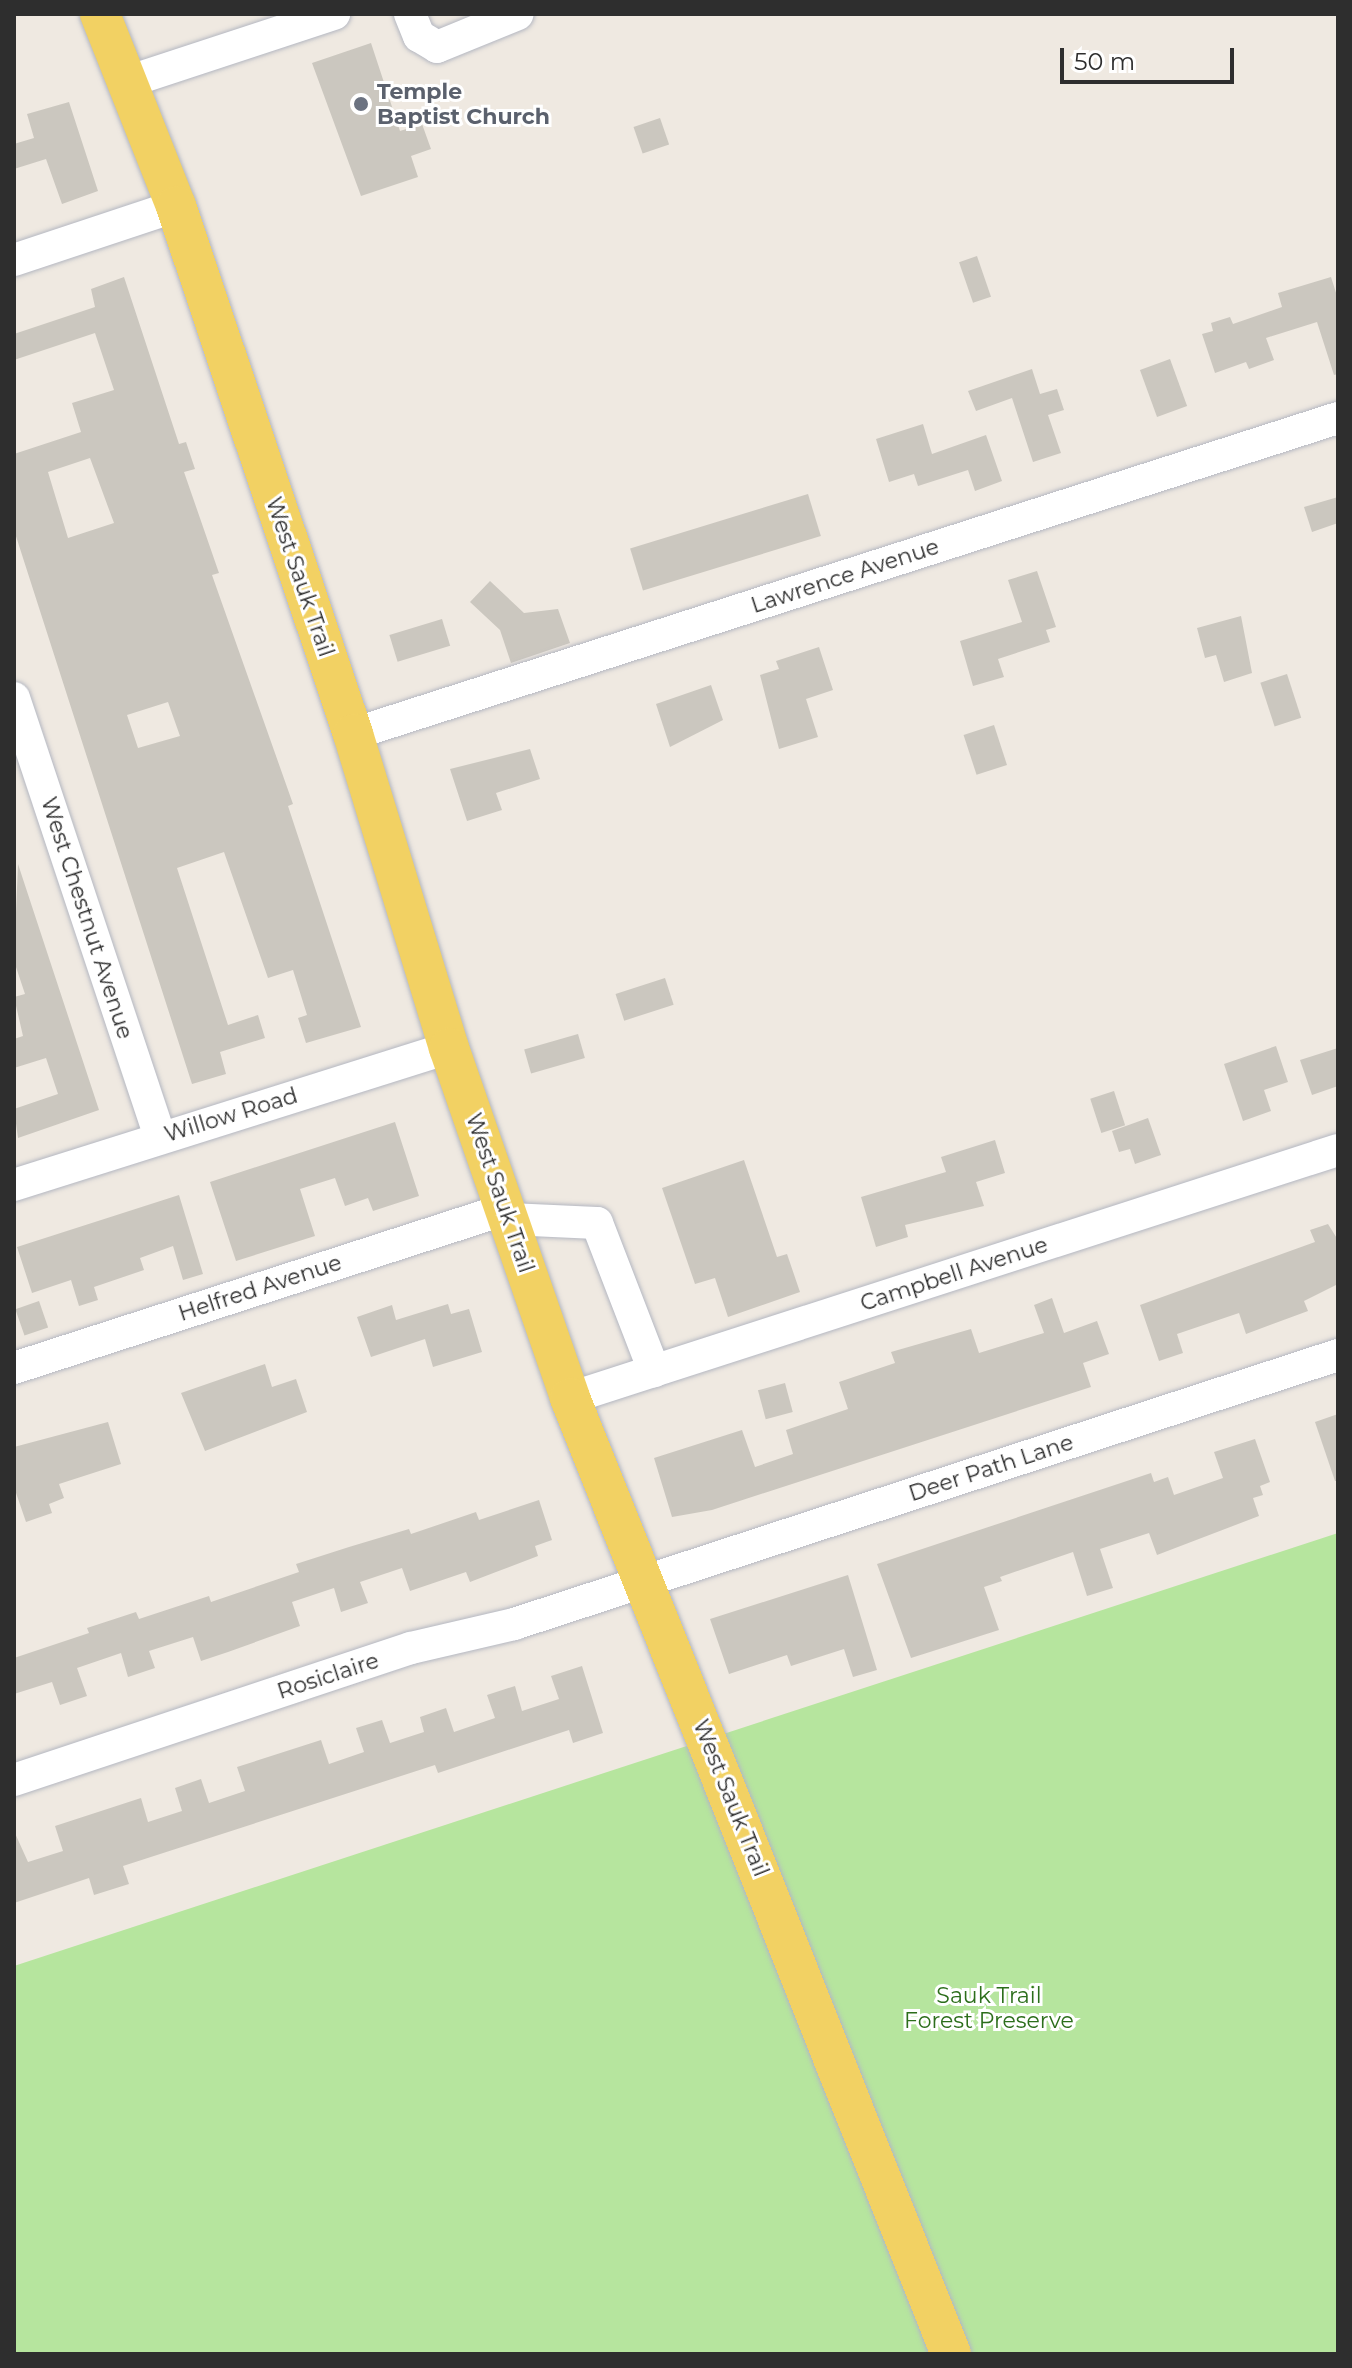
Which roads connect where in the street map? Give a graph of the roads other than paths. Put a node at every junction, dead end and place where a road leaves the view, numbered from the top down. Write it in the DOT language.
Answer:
graph roads {
  1 [pos="100,14"];
  2 [pos="334,14"];
  3 [pos="410,14"];
  4 [pos="518,14"];
  5 [pos="269,24"];
  6 [pos="130,81"];
  7 [pos="176,206"];
  8 [pos="14,260"];
  9 [pos="1338,418"];
  10 [pos="14,698"];
  11 [pos="353,734"];
  12 [pos="449,1048"];
  13 [pos="160,1137"];
  14 [pos="1338,1150"];
  15 [pos="14,1185"];
  16 [pos="508,1214"];
  17 [pos="1338,1355"];
  18 [pos="14,1368"];
  19 [pos="654,1371"];
  20 [pos="570,1398"];
  21 [pos="645,1582"];
  22 [pos="14,1780"];
  23 [pos="951,2354"];
  1 -- 6 [label="main road, West Sauk Trail"];
  2 -- 5 [label="street"];
  3 -- 4 [label="street"];
  5 -- 6 [label="street"];
  6 -- 7 [label="main road, West Sauk Trail"];
  7 -- 8 [label="street"];
  7 -- 11 [label="main road, West Sauk Trail"];
  9 -- 11 [label="street, Lawrence Avenue"];
  10 -- 13 [label="street, West Chestnut Avenue"];
  11 -- 12 [label="main road, West Sauk Trail"];
  12 -- 13 [label="street, Willow Road"];
  12 -- 16 [label="main road, West Sauk Trail"];
  13 -- 15 [label="street, Willow Road"];
  14 -- 19 [label="street, Campbell Avenue"];
  16 -- 18 [label="street, Helfred Avenue"];
  16 -- 19 [label="street"];
  16 -- 20 [label="main road, West Sauk Trail"];
  17 -- 21 [label="street, Deer Path Lane"];
  19 -- 20 [label="street, Campbell Avenue"];
  20 -- 21 [label="main road, West Sauk Trail"];
  21 -- 22 [label="street, Rosiclaire"];
  21 -- 23 [label="main road, West Sauk Trail"];
}
